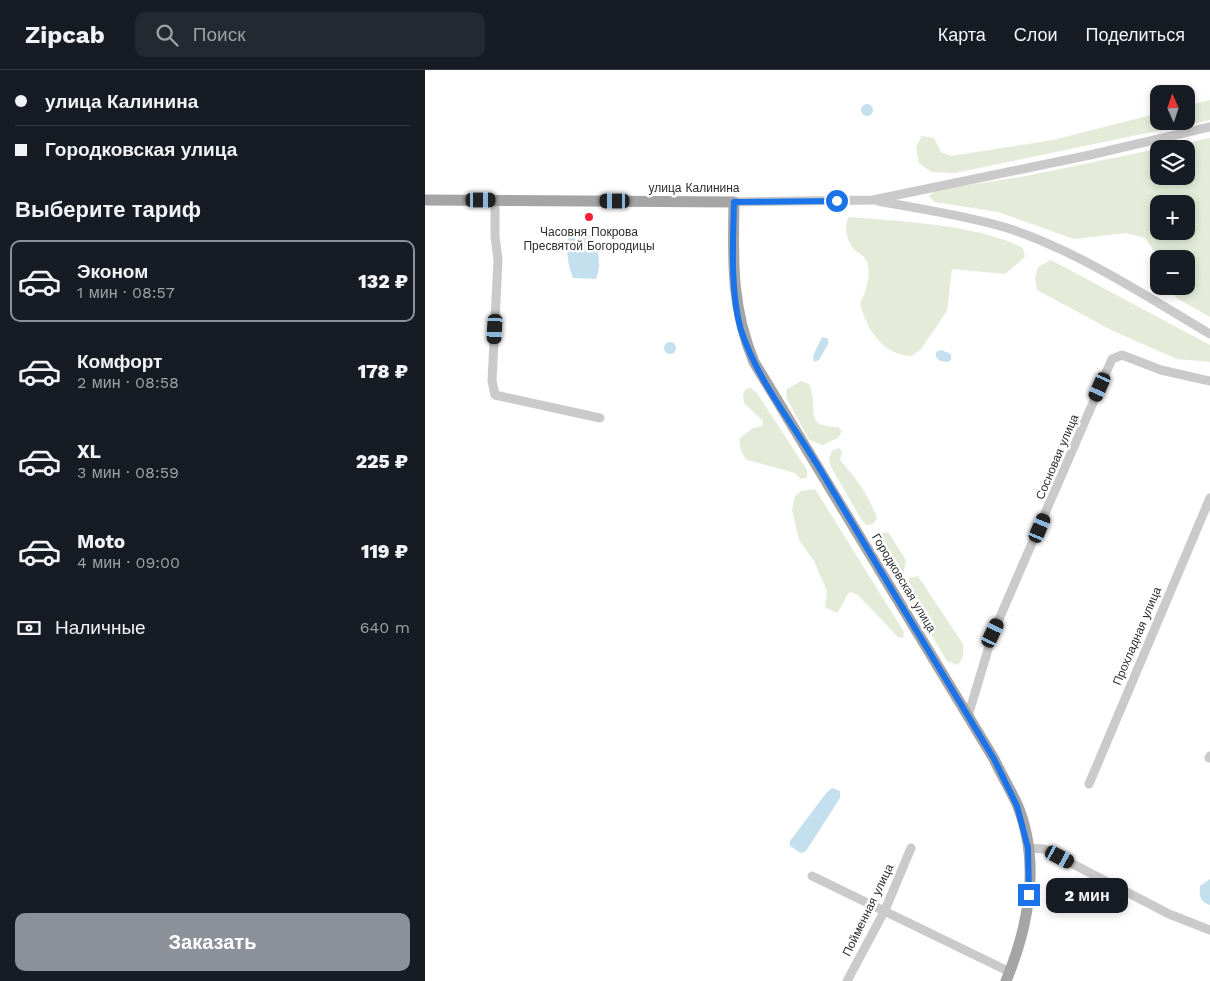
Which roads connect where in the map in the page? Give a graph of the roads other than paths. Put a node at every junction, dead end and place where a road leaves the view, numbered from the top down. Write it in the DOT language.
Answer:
graph roads {
  1 [pos="1210,127"];
  2 [pos="425,200"];
  3 [pos="495,200"];
  4 [pos="873,200"];
  5 [pos="734,202"];
  6 [pos="1210,334"];
  7 [pos="1210,380"];
  8 [pos="600,418"];
  9 [pos="1210,498"];
  10 [pos="968,716"];
  11 [pos="1089,784"];
  12 [pos="911,848"];
  13 [pos="1028,848"];
  14 [pos="812,876"];
  15 [pos="885,910"];
  16 [pos="1210,930"];
  17 [pos="1008,976"];
  18 [pos="847,981"];
  1 -- 4 [label="street"];
  2 -- 3 [label="main road, улица Калинина"];
  3 -- 5 [label="main road, улица Калинина"];
  3 -- 8 [label="street"];
  4 -- 5 [label="street, улица Калинина"];
  4 -- 6 [label="street"];
  5 -- 10 [label="main road, Городковская улица"];
  7 -- 10 [label="street, Сосновая улица"];
  9 -- 11 [label="street, Прохладная улица"];
  10 -- 13 [label="main road, Городковская улица"];
  12 -- 15 [label="street, Пойменная улица"];
  13 -- 16 [label="street"];
  13 -- 17 [label="main road, Городковская улица"];
  14 -- 15 [label="street"];
  15 -- 17 [label="street"];
  15 -- 18 [label="street, Пойменная улица"];
}
